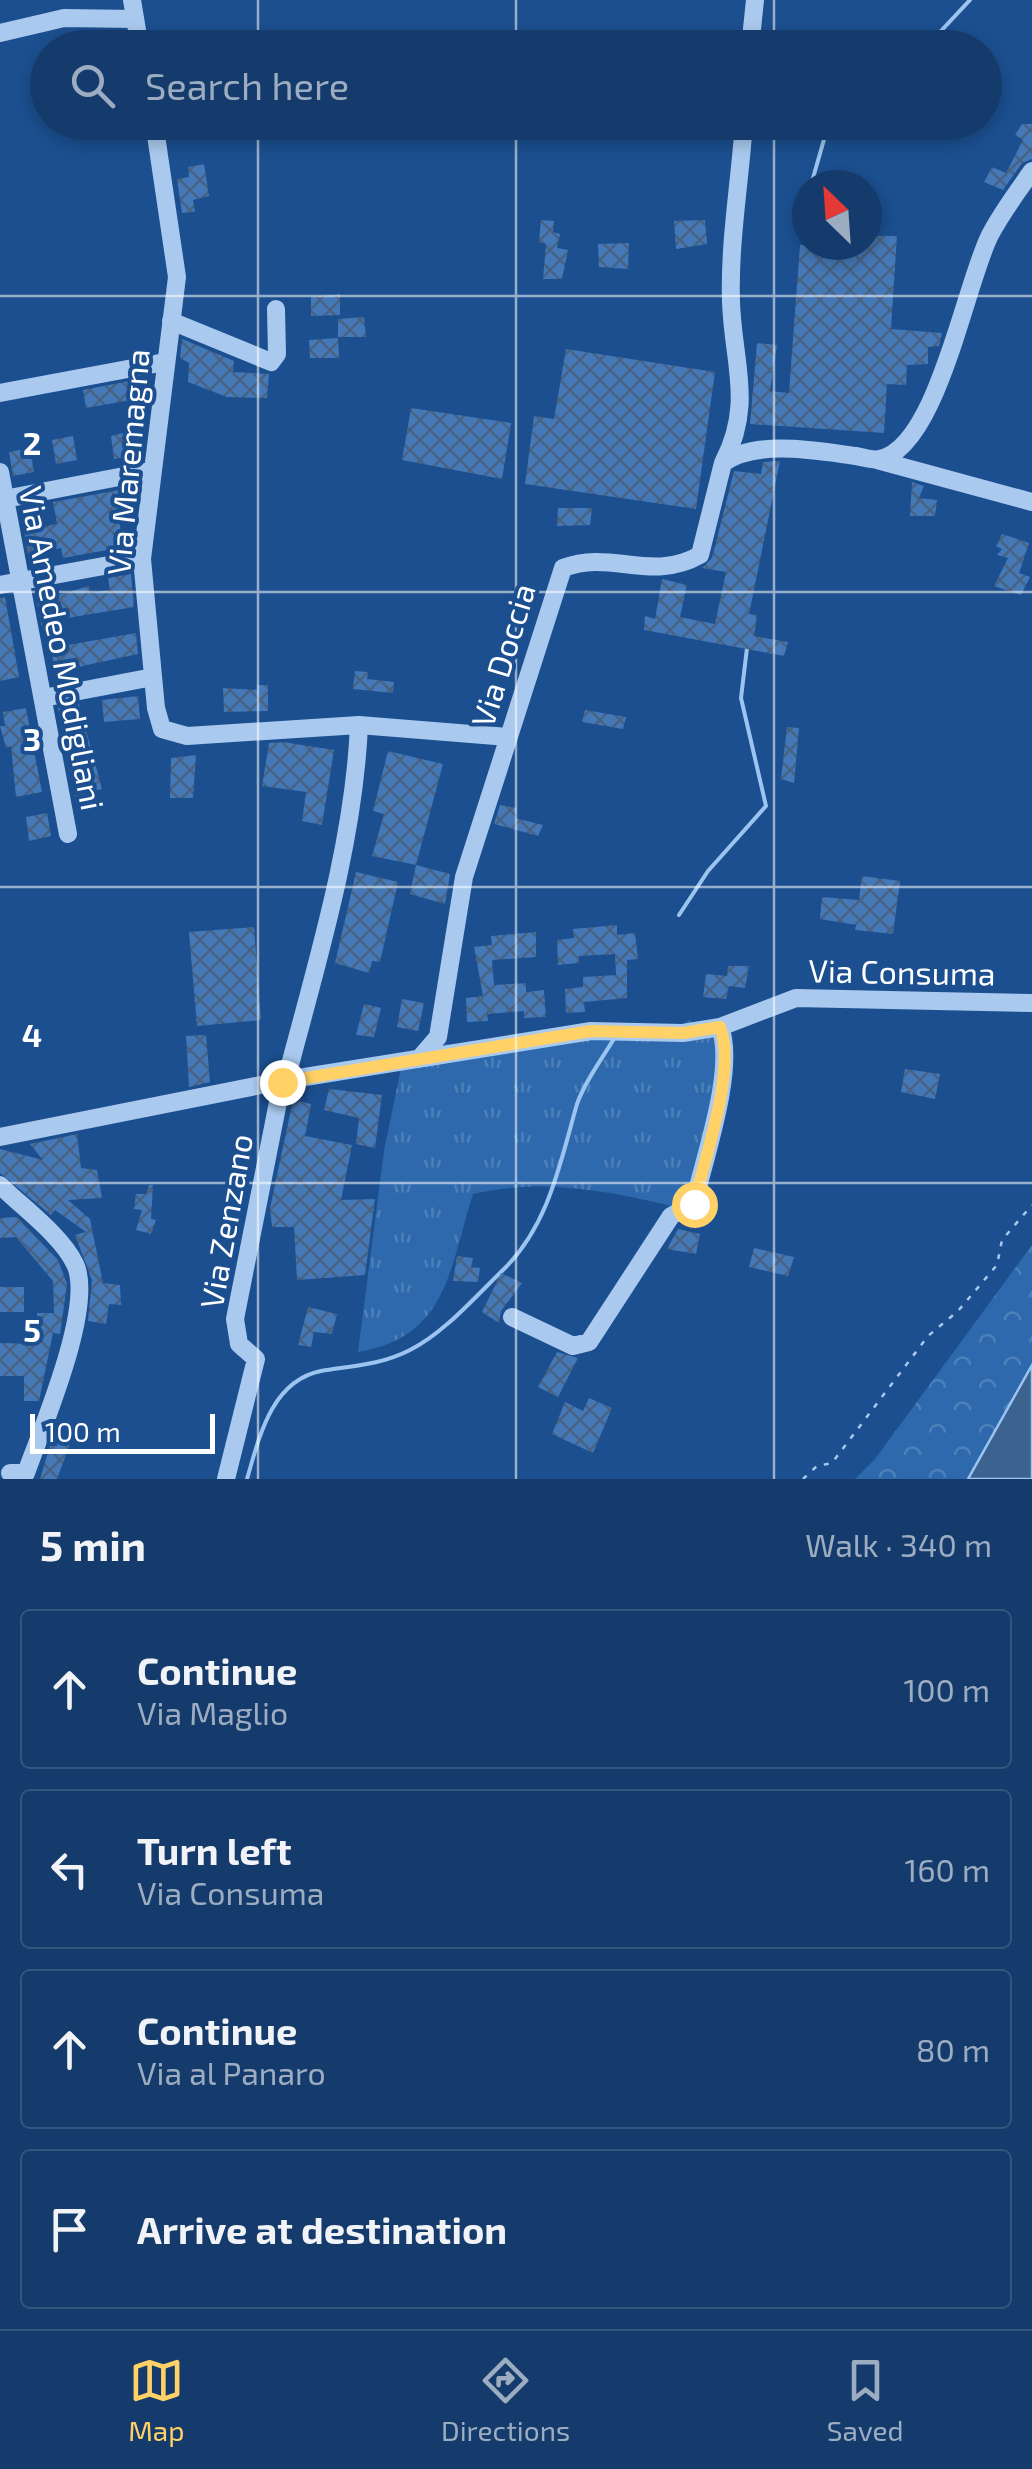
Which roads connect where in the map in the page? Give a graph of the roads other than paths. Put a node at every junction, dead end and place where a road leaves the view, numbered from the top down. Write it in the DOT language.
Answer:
graph roads {
  1 [pos="755,0"];
  2 [pos="133,10"];
  3 [pos="752,30"];
  4 [pos="0,33"];
  5 [pos="157,140"];
  6 [pos="743,140"];
  7 [pos="1032,171"];
  8 [pos="276,309"];
  9 [pos="170,321"];
  10 [pos="165,362"];
  11 [pos="0,393"];
  12 [pos="877,460"];
  13 [pos="723,463"];
  14 [pos="150,471"];
  15 [pos="0,472"];
  16 [pos="3,499"];
  17 [pos="1032,502"];
  18 [pos="142,558"];
  19 [pos="21,580"];
  20 [pos="0,585"];
  21 [pos="153,677"];
  22 [pos="43,698"];
  23 [pos="360,725"];
  24 [pos="508,737"];
  25 [pos="68,834"];
  26 [pos="1032,1003"];
  27 [pos="720,1027"];
  28 [pos="419,1059"];
  29 [pos="284,1081"];
  30 [pos="0,1137"];
  31 [pos="0,1186"];
  32 [pos="512,1317"];
  33 [pos="18,1473"];
  34 [pos="226,1479"];
  1 -- 3 [label="street"];
  2 -- 4 [label="street"];
  5 -- 9 [label="street, Via Maremagna"];
  6 -- 13 [label="street"];
  7 -- 12 [label="street"];
  8 -- 9 [label="street"];
  9 -- 10 [label="street, Via Maremagna"];
  10 -- 11 [label="street"];
  10 -- 14 [label="street, Via Maremagna"];
  12 -- 13 [label="street"];
  12 -- 17 [label="street"];
  13 -- 24 [label="street, Via Doccia"];
  14 -- 16 [label="street"];
  14 -- 18 [label="street, Via Maremagna"];
  15 -- 16 [label="street, Via Amedeo Modigliani"];
  16 -- 19 [label="street, Via Amedeo Modigliani"];
  18 -- 19 [label="street"];
  18 -- 21 [label="street, Via Maremagna"];
  19 -- 20 [label="street"];
  19 -- 22 [label="street, Via Amedeo Modigliani"];
  21 -- 22 [label="street"];
  21 -- 23 [label="street, Via Maremagna"];
  22 -- 25 [label="street, Via Amedeo Modigliani"];
  23 -- 24 [label="street, Via Maremagna"];
  23 -- 29 [label="street"];
  24 -- 28 [label="street, Via Doccia"];
  26 -- 27 [label="street, Via Consuma"];
  27 -- 28 [label="street, Via Consuma"];
  27 -- 32 [label="street"];
  28 -- 29 [label="street, Via Consuma"];
  29 -- 30 [label="street, Via Consuma"];
  29 -- 34 [label="street, Via Zenzano"];
  31 -- 33 [label="street"];
}
